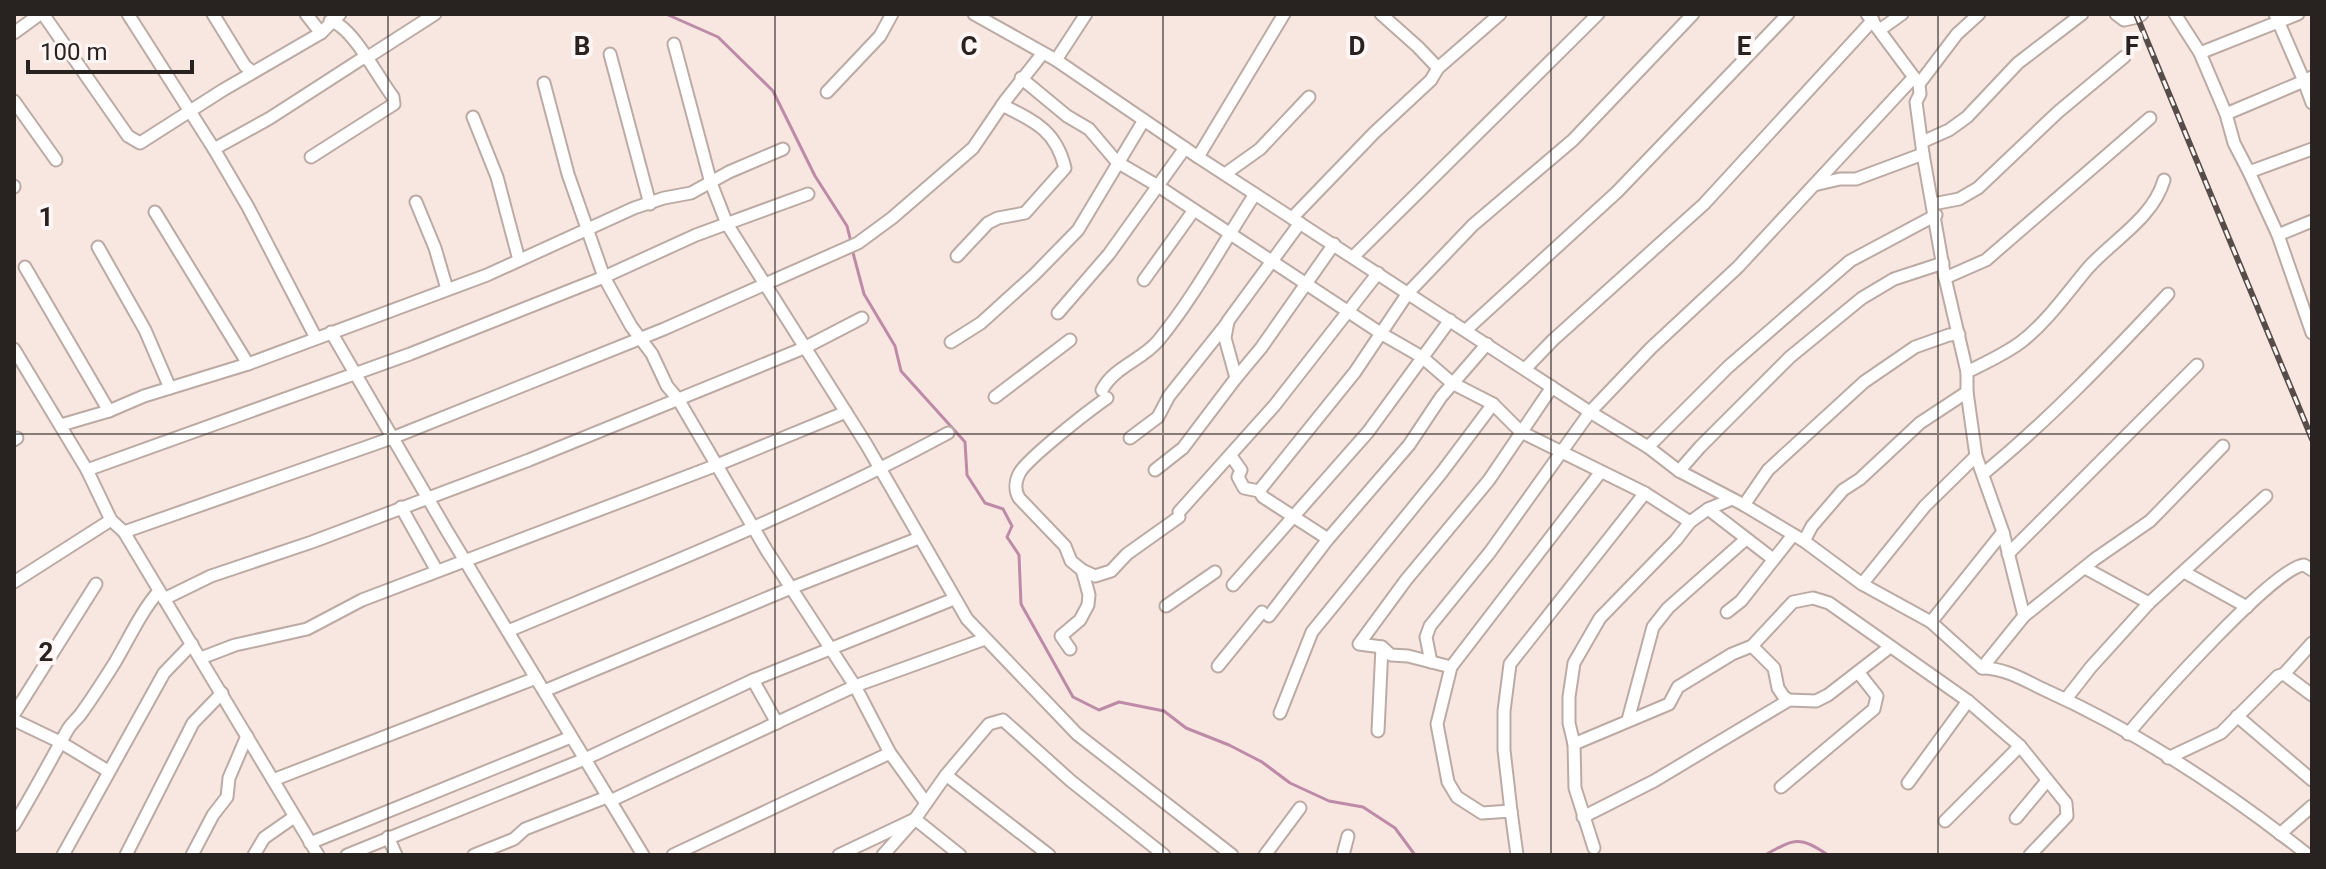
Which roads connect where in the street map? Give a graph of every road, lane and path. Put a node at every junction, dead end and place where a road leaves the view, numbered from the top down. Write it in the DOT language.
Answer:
graph roads {
  1 [pos="41,14"];
  2 [pos="128,14"];
  3 [pos="213,14"];
  4 [pos="306,14"];
  5 [pos="435,14"];
  6 [pos="892,14"];
  7 [pos="974,14"];
  8 [pos="1086,14"];
  9 [pos="1284,14"];
  10 [pos="1500,14"];
  11 [pos="1598,14"];
  12 [pos="1693,14"];
  13 [pos="1788,14"];
  14 [pos="1902,14"];
  15 [pos="1979,14"];
  16 [pos="2082,14"];
  17 [pos="2116,14"];
  18 [pos="2142,14"];
  19 [pos="2175,14"];
  20 [pos="2298,14"];
  21 [pos="1390,17"];
  22 [pos="335,18"];
  23 [pos="2276,19"];
  24 [pos="1874,21"];
  25 [pos="14,33"];
  26 [pos="321,33"];
  27 [pos="674,44"];
  28 [pos="1043,53"];
  29 [pos="2200,53"];
  30 [pos="610,54"];
  31 [pos="2124,57"];
  32 [pos="366,58"];
  33 [pos="1056,60"];
  34 [pos="1438,68"];
  35 [pos="253,72"];
  36 [pos="1021,78"];
  37 [pos="2308,79"];
  38 [pos="1916,81"];
  39 [pos="544,83"];
  40 [pos="827,92"];
  41 [pos="1309,97"];
  42 [pos="14,101"];
  43 [pos="2312,103"];
  44 [pos="1002,105"];
  45 [pos="191,112"];
  46 [pos="2226,114"];
  47 [pos="473,117"];
  48 [pos="2150,118"];
  49 [pos="1144,120"];
  50 [pos="1185,148"];
  51 [pos="1922,148"];
  52 [pos="214,149"];
  53 [pos="783,149"];
  54 [pos="2312,149"];
  55 [pos="311,157"];
  56 [pos="1198,157"];
  57 [pos="56,160"];
  58 [pos="1117,162"];
  59 [pos="2249,172"];
  60 [pos="1225,174"];
  61 [pos="2164,180"];
  62 [pos="711,183"];
  63 [pos="1813,185"];
  64 [pos="1158,186"];
  65 [pos="808,194"];
  66 [pos="1255,194"];
  67 [pos="416,202"];
  68 [pos="650,204"];
  69 [pos="1934,209"];
  70 [pos="1194,210"];
  71 [pos="155,212"];
  72 [pos="1296,220"];
  73 [pos="2312,221"];
  74 [pos="727,224"];
  75 [pos="587,230"];
  76 [pos="1230,233"];
  77 [pos="2278,235"];
  78 [pos="1334,244"];
  79 [pos="98,247"];
  80 [pos="957,256"];
  81 [pos="1353,257"];
  82 [pos="519,260"];
  83 [pos="1271,260"];
  84 [pos="1943,263"];
  85 [pos="25,267"];
  86 [pos="1378,273"];
  87 [pos="604,277"];
  88 [pos="1945,278"];
  89 [pos="1144,280"];
  90 [pos="1306,283"];
  91 [pos="764,285"];
  92 [pos="447,289"];
  93 [pos="1408,293"];
  94 [pos="2168,294"];
  95 [pos="1347,312"];
  96 [pos="1058,313"];
  97 [pos="862,318"];
  98 [pos="1450,320"];
  99 [pos="1228,321"];
  100 [pos="1466,330"];
  101 [pos="331,332"];
  102 [pos="2312,333"];
  103 [pos="1382,334"];
  104 [pos="1959,334"];
  105 [pos="316,338"];
  106 [pos="641,338"];
  107 [pos="1070,340"];
  108 [pos="951,342"];
  109 [pos="1487,344"];
  110 [pos="804,348"];
  111 [pos="14,349"];
  112 [pos="1422,357"];
  113 [pos="248,364"];
  114 [pos="2197,365"];
  115 [pos="1525,369"];
  116 [pos="1967,372"];
  117 [pos="355,374"];
  118 [pos="1236,378"];
  119 [pos="1452,383"];
  120 [pos="1552,387"];
  121 [pos="170,388"];
  122 [pos="1967,392"];
  123 [pos="995,397"];
  124 [pos="678,399"];
  125 [pos="1493,404"];
  126 [pos="109,411"];
  127 [pos="846,412"];
  128 [pos="1590,412"];
  129 [pos="61,425"];
  130 [pos="1521,432"];
  131 [pos="948,433"];
  132 [pos="392,438"];
  133 [pos="1130,438"];
  134 [pos="2223,446"];
  135 [pos="1648,447"];
  136 [pos="1559,453"];
  137 [pos="1231,456"];
  138 [pos="1976,456"];
  139 [pos="717,465"];
  140 [pos="87,470"];
  141 [pos="881,470"];
  142 [pos="1155,470"];
  143 [pos="1679,471"];
  144 [pos="1600,473"];
  145 [pos="1983,474"];
  146 [pos="1259,491"];
  147 [pos="1645,493"];
  148 [pos="2266,496"];
  149 [pos="429,498"];
  150 [pos="1732,499"];
  151 [pos="1744,505"];
  152 [pos="401,507"];
  153 [pos="1708,509"];
  154 [pos="1294,517"];
  155 [pos="111,520"];
  156 [pos="1690,522"];
  157 [pos="755,528"];
  158 [pos="124,532"];
  159 [pos="2003,532"];
  160 [pos="919,538"];
  161 [pos="1799,538"];
  162 [pos="1328,539"];
  163 [pos="1746,539"];
  164 [pos="2008,554"];
  165 [pos="1773,559"];
  166 [pos="466,561"];
  167 [pos="2085,568"];
  168 [pos="1082,570"];
  169 [pos="2312,570"];
  170 [pos="437,571"];
  171 [pos="1215,572"];
  172 [pos="2184,572"];
  173 [pos="14,581"];
  174 [pos="96,584"];
  175 [pos="1862,584"];
  176 [pos="1233,585"];
  177 [pos="791,588"];
  178 [pos="161,595"];
  179 [pos="954,599"];
  180 [pos="2149,603"];
  181 [pos="1166,606"];
  182 [pos="2247,607"];
  183 [pos="1727,612"];
  184 [pos="2024,616"];
  185 [pos="1931,622"];
  186 [pos="508,631"];
  187 [pos="985,639"];
  188 [pos="2312,643"];
  189 [pos="192,644"];
  190 [pos="1752,646"];
  191 [pos="1382,647"];
  192 [pos="1890,647"];
  193 [pos="829,648"];
  194 [pos="1070,649"];
  195 [pos="201,658"];
  196 [pos="1431,662"];
  197 [pos="1218,666"];
  198 [pos="1451,667"];
  199 [pos="1982,668"];
  200 [pos="1858,672"];
  201 [pos="2284,674"];
  202 [pos="536,678"];
  203 [pos="753,680"];
  204 [pos="855,686"];
  205 [pos="544,691"];
  206 [pos="222,693"];
  207 [pos="2312,695"];
  208 [pos="2066,699"];
  209 [pos="1789,700"];
  210 [pos="1968,701"];
  211 [pos="1280,713"];
  212 [pos="2237,716"];
  213 [pos="14,717"];
  214 [pos="1628,720"];
  215 [pos="777,723"];
  216 [pos="1378,731"];
  217 [pos="2128,734"];
  218 [pos="247,736"];
  219 [pos="571,737"];
  220 [pos="60,742"];
  221 [pos="1574,744"];
  222 [pos="2020,746"];
  223 [pos="890,753"];
  224 [pos="2168,758"];
  225 [pos="585,759"];
  226 [pos="108,771"];
  227 [pos="946,775"];
  228 [pos="273,780"];
  229 [pos="2312,780"];
  230 [pos="2046,782"];
  231 [pos="1908,783"];
  232 [pos="1781,787"];
  233 [pos="609,799"];
  234 [pos="926,803"];
  235 [pos="2312,806"];
  236 [pos="1300,808"];
  237 [pos="1511,811"];
  238 [pos="294,817"];
  239 [pos="1583,817"];
  240 [pos="2016,818"];
  241 [pos="915,819"];
  242 [pos="1945,821"];
  243 [pos="14,825"];
  244 [pos="2280,834"];
  245 [pos="1348,836"];
  246 [pos="388,837"];
  247 [pos="310,843"];
  248 [pos="1594,848"];
  249 [pos="63,855"];
  250 [pos="126,855"];
  251 [pos="192,855"];
  252 [pos="254,855"];
  253 [pos="318,855"];
  254 [pos="347,855"];
  255 [pos="396,855"];
  256 [pos="474,855"];
  257 [pos="643,855"];
  258 [pos="673,855"];
  259 [pos="839,855"];
  260 [pos="883,855"];
  261 [pos="960,855"];
  262 [pos="1049,855"];
  263 [pos="1164,855"];
  264 [pos="1232,855"];
  265 [pos="1265,855"];
  266 [pos="1343,855"];
  267 [pos="1517,855"];
  268 [pos="2030,855"];
  269 [pos="2308,855"];
  1 -- 25 [label="street"];
  1 -- 45 [label="street"];
  2 -- 45 [label="street"];
  3 -- 35 [label="street"];
  4 -- 26 [label="street"];
  5 -- 32 [label="street"];
  6 -- 40 [label="street"];
  7 -- 28 [label="street"];
  8 -- 33 [label="street"];
  9 -- 56 [label="street"];
  10 -- 34 [label="street"];
  11 -- 81 [label="street"];
  12 -- 93 [label="street"];
  13 -- 100 [label="street"];
  14 -- 24 [label="street"];
  15 -- 38 [label="street"];
  16 -- 51 [label="street"];
  17 -- 18 [label="street"];
  19 -- 29 [label="street"];
  20 -- 23 [label="street"];
  21 -- 34 [label="street"];
  22 -- 26 [label="street"];
  22 -- 32 [label="street"];
  23 -- 29 [label="street"];
  23 -- 37 [label="street"];
  24 -- 38 [label="street"];
  24 -- 115 [label="street"];
  26 -- 35 [label="street"];
  27 -- 62 [label="street"];
  28 -- 33 [label="street"];
  28 -- 36 [label="street"];
  29 -- 46 [label="street"];
  30 -- 68 [label="street"];
  31 -- 69 [label="street"];
  32 -- 52 [label="street"];
  32 -- 55 [label="street"];
  33 -- 49 [label="street"];
  34 -- 72 [label="street"];
  35 -- 45 [label="street"];
  36 -- 44 [label="street"];
  36 -- 58 [label="street"];
  37 -- 43 [label="street"];
  37 -- 46 [label="street"];
  38 -- 51 [label="street"];
  38 -- 63 [label="street"];
  39 -- 75 [label="street"];
  41 -- 60 [label="street"];
  42 -- 57 [label="street"];
  44 -- 80 [label="street"];
  44 -- 91 [label="street"];
  45 -- 52 [label="street"];
  46 -- 59 [label="street"];
  47 -- 82 [label="street"];
  48 -- 88 [label="street"];
  49 -- 50 [label="street"];
  49 -- 58 [label="street"];
  50 -- 56 [label="street"];
  50 -- 64 [label="street"];
  51 -- 63 [label="street"];
  51 -- 69 [label="street"];
  52 -- 105 [label="street"];
  53 -- 62 [label="street"];
  54 -- 59 [label="street"];
  56 -- 60 [label="street"];
  58 -- 64 [label="street"];
  58 -- 108 [label="street"];
  59 -- 77 [label="street"];
  60 -- 66 [label="street"];
  61 -- 116 [label="street"];
  62 -- 68 [label="street"];
  62 -- 74 [label="street"];
  63 -- 128 [label="street"];
  64 -- 70 [label="street"];
  64 -- 96 [label="street"];
  65 -- 74 [label="street"];
  66 -- 72 [label="street"];
  66 -- 76 [label="street"];
  67 -- 92 [label="street"];
  68 -- 75 [label="street"];
  69 -- 84 [label="street"];
  69 -- 135 [label="street"];
  70 -- 76 [label="street"];
  70 -- 89 [label="street"];
  71 -- 113 [label="street"];
  72 -- 78 [label="street"];
  72 -- 83 [label="street"];
  73 -- 77 [label="street"];
  74 -- 87 [label="street"];
  74 -- 91 [label="street"];
  75 -- 82 [label="street"];
  75 -- 87 [label="street"];
  76 -- 83 [label="street"];
  76 -- 168 [label="street"];
  77 -- 102 [label="street"];
  78 -- 81 [label="street"];
  78 -- 90 [label="street"];
  79 -- 121 [label="street"];
  81 -- 86 [label="street"];
  82 -- 92 [label="street"];
  83 -- 90 [label="street"];
  83 -- 99 [label="street"];
  84 -- 88 [label="street"];
  84 -- 143 [label="street"];
  85 -- 126 [label="street"];
  86 -- 93 [label="street"];
  86 -- 95 [label="street"];
  87 -- 106 [label="street"];
  87 -- 117 [label="street"];
  88 -- 104 [label="street"];
  90 -- 95 [label="street"];
  90 -- 118 [label="street"];
  91 -- 106 [label="street"];
  91 -- 110 [label="street"];
  92 -- 101 [label="street"];
  93 -- 98 [label="street"];
  93 -- 103 [label="street"];
  94 -- 145 [label="street"];
  95 -- 103 [label="street"];
  95 -- 137 [label="street"];
  97 -- 110 [label="street"];
  98 -- 100 [label="street"];
  98 -- 112 [label="street"];
  99 -- 118 [label="street"];
  99 -- 133 [label="street"];
  100 -- 109 [label="street"];
  101 -- 105 [label="street"];
  101 -- 117 [label="street"];
  103 -- 112 [label="street"];
  103 -- 146 [label="street"];
  104 -- 116 [label="street"];
  104 -- 151 [label="street"];
  105 -- 113 [label="street"];
  106 -- 124 [label="street"];
  106 -- 132 [label="street"];
  107 -- 123 [label="street"];
  109 -- 115 [label="street"];
  109 -- 119 [label="street"];
  110 -- 124 [label="street"];
  110 -- 127 [label="street"];
  111 -- 129 [label="street"];
  112 -- 119 [label="street"];
  112 -- 154 [label="street"];
  113 -- 121 [label="street"];
  114 -- 164 [label="street"];
  115 -- 120 [label="street"];
  116 -- 122 [label="street"];
  117 -- 132 [label="street"];
  117 -- 140 [label="street"];
  118 -- 142 [label="street"];
  119 -- 125 [label="street"];
  119 -- 162 [label="street"];
  120 -- 128 [label="street"];
  120 -- 130 [label="street"];
  121 -- 126 [label="street"];
  122 -- 138 [label="street"];
  122 -- 161 [label="street"];
  124 -- 139 [label="street"];
  124 -- 149 [label="street"];
  125 -- 130 [label="street"];
  125 -- 211 [label="street"];
  126 -- 129 [label="street"];
  127 -- 139 [label="street"];
  127 -- 141 [label="street"];
  128 -- 135 [label="street"];
  128 -- 136 [label="street"];
  129 -- 140 [label="street"];
  130 -- 136 [label="street"];
  130 -- 191 [label="street"];
  131 -- 141 [label="street"];
  132 -- 149 [label="street"];
  132 -- 158 [label="street"];
  134 -- 167 [label="street"];
  135 -- 143 [label="street"];
  136 -- 144 [label="street"];
  136 -- 196 [label="street"];
  137 -- 146 [label="street"];
  137 -- 168 [label="street"];
  138 -- 145 [label="street"];
  138 -- 175 [label="street"];
  139 -- 157 [label="street"];
  139 -- 166 [label="street"];
  140 -- 155 [label="street"];
  141 -- 157 [label="street"];
  141 -- 160 [label="street"];
  143 -- 150 [label="street"];
  144 -- 147 [label="street"];
  144 -- 198 [label="street"];
  145 -- 159 [label="street"];
  146 -- 154 [label="street"];
  147 -- 156 [label="street"];
  147 -- 237 [label="street"];
  148 -- 172 [label="street"];
  149 -- 152 [label="street"];
  149 -- 166 [label="street"];
  150 -- 151 [label="street"];
  150 -- 153 [label="street"];
  151 -- 161 [label="street"];
  152 -- 170 [label="street"];
  152 -- 178 [label="street"];
  153 -- 156 [label="street"];
  153 -- 163 [label="street"];
  154 -- 162 [label="street"];
  154 -- 176 [label="street"];
  155 -- 158 [label="street"];
  155 -- 173 [label="street"];
  156 -- 221 [label="street"];
  157 -- 177 [label="street"];
  157 -- 186 [label="street"];
  158 -- 178 [label="street"];
  159 -- 164 [label="street"];
  159 -- 185 [label="street"];
  160 -- 177 [label="street"];
  160 -- 179 [label="street"];
  161 -- 165 [label="street"];
  161 -- 175 [label="street"];
  162 -- 197 [label="street"];
  163 -- 165 [label="street"];
  163 -- 214 [label="street"];
  164 -- 184 [label="street"];
  165 -- 183 [label="street"];
  166 -- 170 [label="street"];
  166 -- 186 [label="street"];
  167 -- 180 [label="street"];
  167 -- 184 [label="street"];
  168 -- 194 [label="street"];
  169 -- 182 [label="street"];
  170 -- 195 [label="street"];
  171 -- 181 [label="street"];
  172 -- 180 [label="street"];
  172 -- 182 [label="street"];
  174 -- 213 [label="street"];
  175 -- 185 [label="street"];
  177 -- 193 [label="street"];
  177 -- 205 [label="street"];
  178 -- 189 [label="street"];
  178 -- 220 [label="street"];
  179 -- 187 [label="street"];
  179 -- 193 [label="street"];
  180 -- 208 [label="street"];
  182 -- 217 [label="street"];
  184 -- 199 [label="street"];
  185 -- 199 [label="street"];
  186 -- 202 [label="street"];
  187 -- 204 [label="street"];
  187 -- 264 [label="street"];
  188 -- 201 [label="street"];
  189 -- 195 [label="street"];
  189 -- 226 [label="street"];
  190 -- 192 [label="street"];
  190 -- 209 [label="street"];
  190 -- 214 [label="street"];
  191 -- 196 [label="street"];
  191 -- 216 [label="street"];
  192 -- 200 [label="street"];
  192 -- 210 [label="street"];
  193 -- 203 [label="street"];
  193 -- 204 [label="street"];
  195 -- 206 [label="street"];
  196 -- 198 [label="street"];
  198 -- 237 [label="street"];
  199 -- 208 [label="street"];
  200 -- 209 [label="street"];
  200 -- 232 [label="street"];
  201 -- 207 [label="street"];
  201 -- 212 [label="street"];
  202 -- 205 [label="street"];
  202 -- 228 [label="street"];
  203 -- 215 [label="street"];
  203 -- 225 [label="street"];
  204 -- 215 [label="street"];
  204 -- 223 [label="street"];
  205 -- 219 [label="street"];
  206 -- 218 [label="street"];
  206 -- 250 [label="street"];
  208 -- 217 [label="street"];
  209 -- 239 [label="street"];
  210 -- 222 [label="street"];
  210 -- 231 [label="street"];
  212 -- 224 [label="street"];
  212 -- 229 [label="street"];
  213 -- 220 [label="street"];
  214 -- 221 [label="street"];
  215 -- 233 [label="street"];
  217 -- 224 [label="street"];
  218 -- 228 [label="street"];
  218 -- 251 [label="street"];
  219 -- 225 [label="street"];
  219 -- 247 [label="street"];
  220 -- 226 [label="street"];
  220 -- 243 [label="street"];
  221 -- 239 [label="street"];
  222 -- 230 [label="street"];
  222 -- 242 [label="street"];
  223 -- 234 [label="street"];
  223 -- 258 [label="street"];
  224 -- 244 [label="street"];
  225 -- 233 [label="street"];
  225 -- 246 [label="street"];
  226 -- 249 [label="street"];
  227 -- 234 [label="street"];
  227 -- 262 [label="street"];
  227 -- 263 [label="street"];
  228 -- 238 [label="street"];
  230 -- 240 [label="street"];
  230 -- 268 [label="street"];
  233 -- 256 [label="street"];
  233 -- 257 [label="street"];
  234 -- 241 [label="street"];
  235 -- 244 [label="street"];
  236 -- 265 [label="street"];
  237 -- 267 [label="street"];
  238 -- 247 [label="street"];
  238 -- 252 [label="street"];
  239 -- 248 [label="street"];
  241 -- 259 [label="street"];
  241 -- 260 [label="street"];
  241 -- 261 [label="street"];
  244 -- 269 [label="street"];
  245 -- 266 [label="street"];
  246 -- 254 [label="street"];
  246 -- 255 [label="street"];
  247 -- 253 [label="street"];
}
